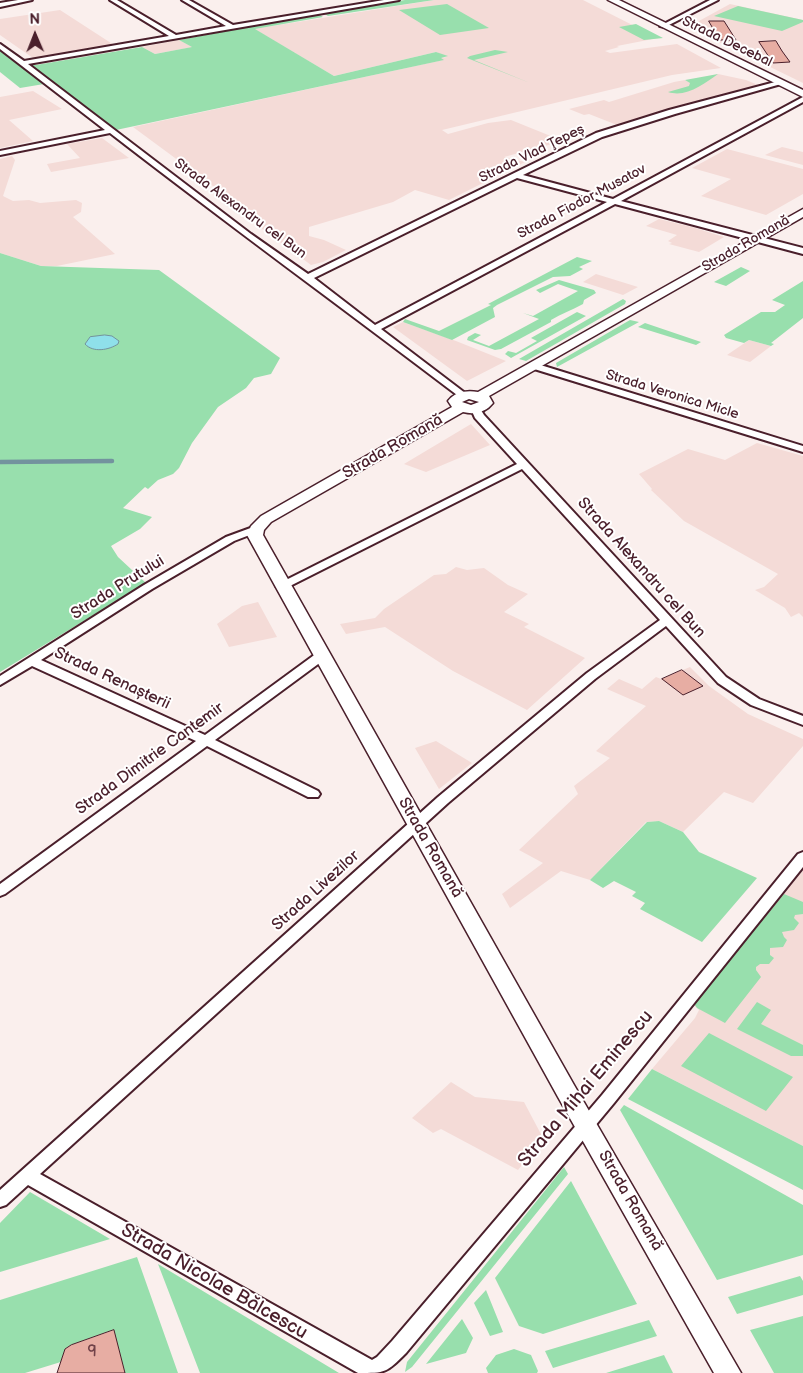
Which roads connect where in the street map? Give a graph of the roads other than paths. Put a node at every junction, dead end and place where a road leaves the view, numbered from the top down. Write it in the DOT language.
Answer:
graph roads {
  1 [pos="29,0"];
  2 [pos="113,0"];
  3 [pos="185,0"];
  4 [pos="329,0"];
  5 [pos="396,0"];
  6 [pos="612,0"];
  7 [pos="715,0"];
  8 [pos="0,5"];
  9 [pos="342,8"];
  10 [pos="663,26"];
  11 [pos="232,27"];
  12 [pos="176,37"];
  13 [pos="0,46"];
  14 [pos="24,63"];
  15 [pos="779,83"];
  16 [pos="803,94"];
  17 [pos="803,98"];
  18 [pos="111,131"];
  19 [pos="0,153"];
  20 [pos="517,176"];
  21 [pos="612,202"];
  22 [pos="803,212"];
  23 [pos="755,239"];
  24 [pos="803,251"];
  25 [pos="307,278"];
  26 [pos="374,329"];
  27 [pos="534,366"];
  28 [pos="470,402"];
  29 [pos="803,449"];
  30 [pos="526,464"];
  31 [pos="256,529"];
  32 [pos="282,586"];
  33 [pos="666,620"];
  34 [pos="321,656"];
  35 [pos="32,661"];
  36 [pos="0,681"];
  37 [pos="803,721"];
  38 [pos="205,740"];
  39 [pos="313,794"];
  40 [pos="416,824"];
  41 [pos="803,857"];
  42 [pos="0,892"];
  43 [pos="586,1124"];
  44 [pos="26,1175"];
  45 [pos="0,1200"];
  46 [pos="399,1347"];
  47 [pos="728,1373"];
  1 -- 8 [label="street"];
  2 -- 12 [label="street"];
  3 -- 11 [label="street"];
  4 -- 9 [label="street"];
  5 -- 9 [label="street"];
  6 -- 10 [label="main road, Strada Decebal"];
  7 -- 10 [label="street"];
  9 -- 11 [label="street"];
  10 -- 15 [label="main road, Strada Decebal"];
  11 -- 12 [label="street"];
  12 -- 14 [label="street"];
  13 -- 14 [label="street, Strada Alexandru cel Bun"];
  14 -- 18 [label="street, Strada Alexandru cel Bun"];
  15 -- 16 [label="main road, Strada Decebal"];
  15 -- 20 [label="street, Strada Vlad Ţepeș"];
  17 -- 21 [label="street, Strada Fiodor Musatov"];
  18 -- 19 [label="street"];
  18 -- 25 [label="street, Strada Alexandru cel Bun"];
  20 -- 21 [label="street"];
  20 -- 25 [label="street, Strada Vlad Ţepeș"];
  21 -- 23 [label="street"];
  21 -- 26 [label="street, Strada Fiodor Musatov"];
  22 -- 23 [label="main road, Strada Romană"];
  23 -- 24 [label="street"];
  23 -- 27 [label="main road, Strada Romană"];
  25 -- 26 [label="street, Strada Alexandru cel Bun"];
  26 -- 28 [label="street, Strada Alexandru cel Bun"];
  27 -- 28 [label="main road, Strada Romană"];
  27 -- 29 [label="street, Strada Veronica Micle"];
  28 -- 30 [label="street, Strada Alexandru cel Bun"];
  28 -- 31 [label="main road, Strada Romană"];
  30 -- 32 [label="street"];
  30 -- 33 [label="street, Strada Alexandru cel Bun"];
  31 -- 32 [label="main road, Strada Romană"];
  31 -- 35 [label="street, Strada Prutului"];
  32 -- 34 [label="main road, Strada Romană"];
  33 -- 37 [label="street, Strada Alexandru cel Bun"];
  33 -- 40 [label="street, Strada Livezilor"];
  34 -- 38 [label="street, Strada Dimitrie Cantemir"];
  34 -- 40 [label="main road, Strada Romană"];
  35 -- 36 [label="street, Strada Prutului"];
  35 -- 38 [label="street, Strada Renașterii"];
  38 -- 39 [label="street, Strada Renașterii"];
  38 -- 42 [label="street, Strada Dimitrie Cantemir"];
  40 -- 43 [label="main road, Strada Romană"];
  40 -- 44 [label="street, Strada Livezilor"];
  41 -- 43 [label="street, Strada Mihai Eminescu"];
  43 -- 46 [label="street, Strada Mihai Eminescu"];
  43 -- 47 [label="main road, Strada Romană"];
  44 -- 45 [label="street, Strada Livezilor"];
  44 -- 46 [label="street, Strada Nicolae Bălcescu"];
}
